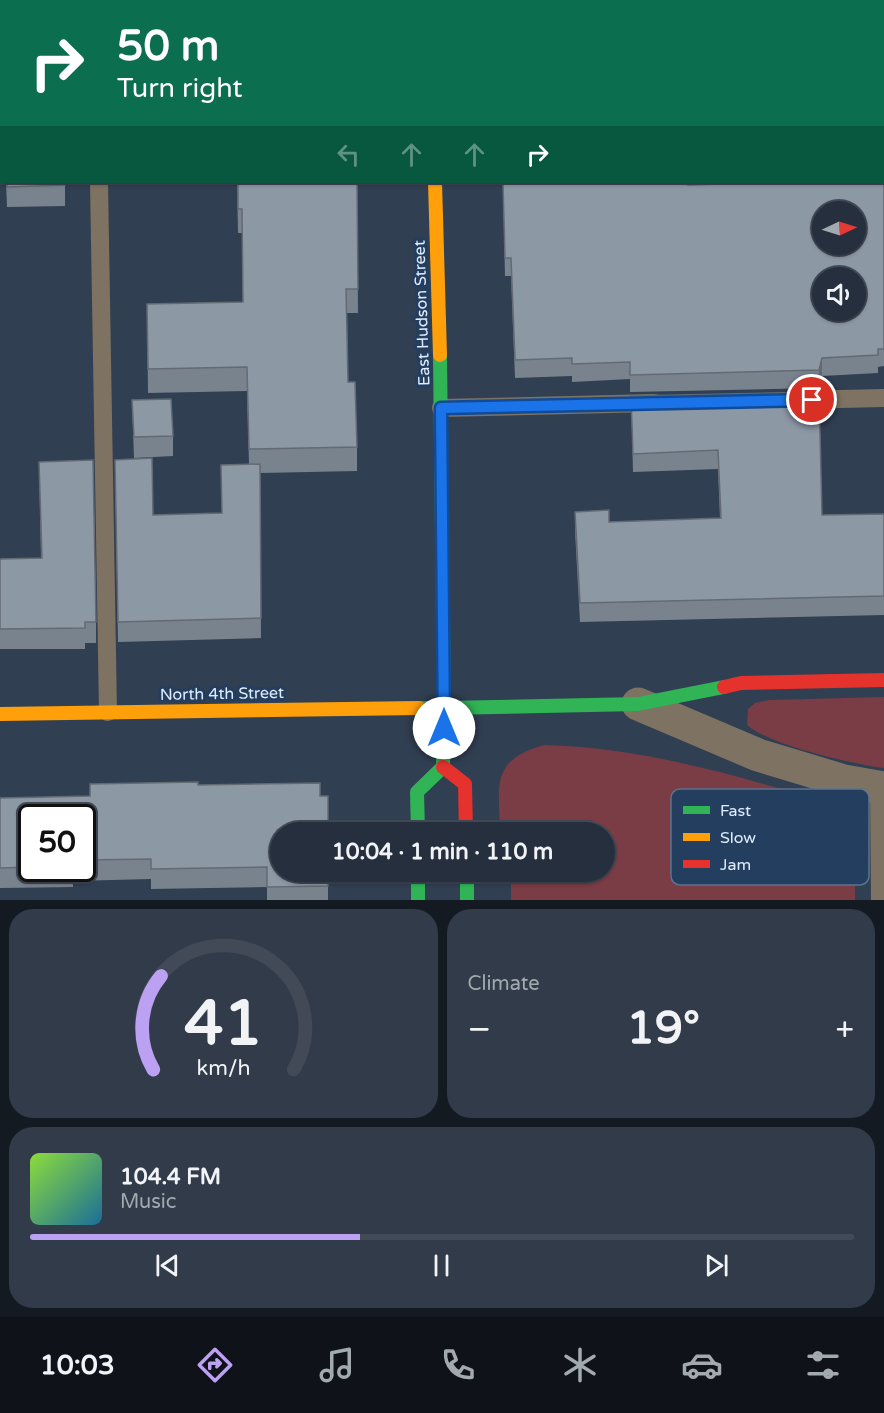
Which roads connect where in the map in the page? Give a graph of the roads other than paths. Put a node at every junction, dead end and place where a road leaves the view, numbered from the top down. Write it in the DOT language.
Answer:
graph roads {
  1 [pos="99,183"];
  2 [pos="435,183"];
  3 [pos="884,398"];
  4 [pos="776,400"];
  5 [pos="668,403"];
  6 [pos="441,408"];
  7 [pos="884,680"];
  8 [pos="638,704"];
  9 [pos="444,708"];
  10 [pos="108,712"];
  11 [pos="0,714"];
  12 [pos="443,767"];
  13 [pos="882,788"];
  14 [pos="418,822"];
  15 [pos="466,822"];
  16 [pos="418,882"];
  17 [pos="467,882"];
  18 [pos="418,900"];
  19 [pos="467,900"];
  20 [pos="880,900"];
  1 -- 10 [label="lane"];
  2 -- 6 [label="main road, East Hudson Street"];
  3 -- 4 [label="lane"];
  5 -- 6 [label="lane"];
  6 -- 9 [label="main road, East Hudson Street"];
  7 -- 8 [label="main road, North 4th Street"];
  8 -- 9 [label="main road, North 4th Street"];
  8 -- 13 [label="street"];
  9 -- 10 [label="main road, North 4th Street"];
  9 -- 12 [label="main road, East Hudson Street"];
  10 -- 11 [label="main road, North 4th Street"];
  12 -- 14 [label="main road"];
  12 -- 15 [label="main road"];
  13 -- 20 [label="lane"];
  16 -- 18 [label="main road"];
  17 -- 19 [label="main road"];
}
